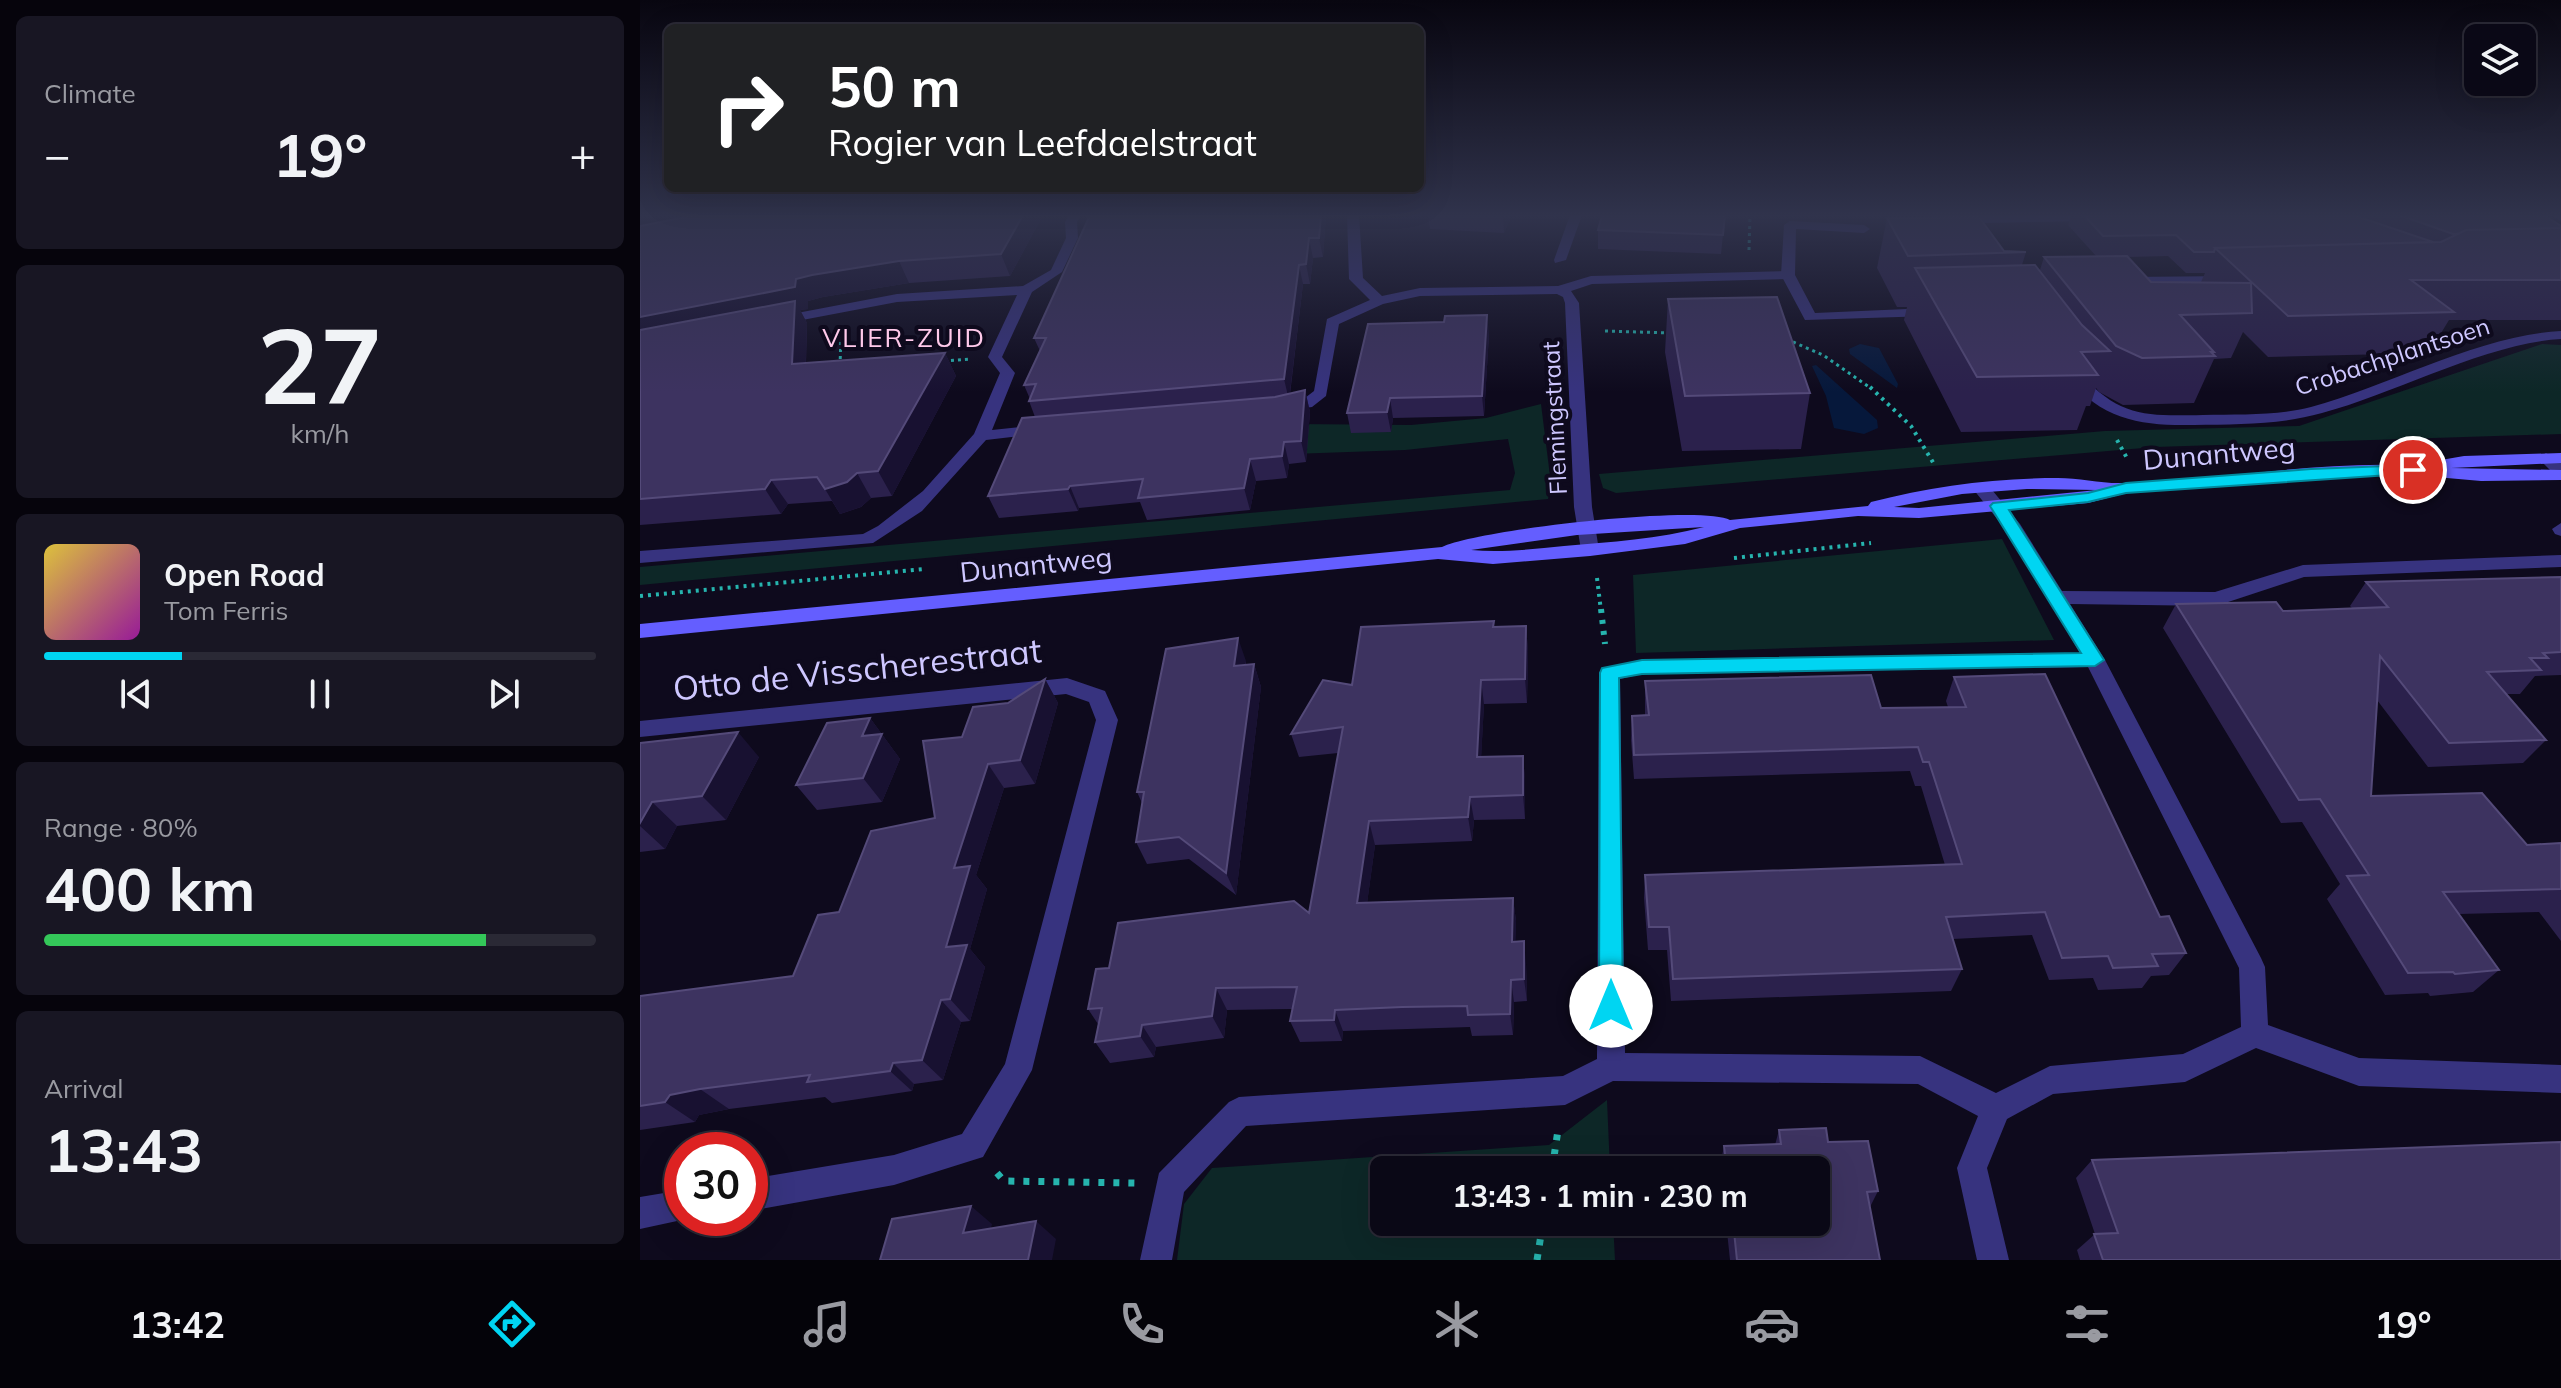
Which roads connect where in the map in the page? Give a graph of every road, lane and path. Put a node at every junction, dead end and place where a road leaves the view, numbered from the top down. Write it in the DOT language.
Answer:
graph roads {
  1 [pos="1053,274"];
  2 [pos="1356,274"];
  3 [pos="1788,275"];
  4 [pos="2246,278"];
  5 [pos="2106,282"];
  6 [pos="1026,290"];
  7 [pos="1559,290"];
  8 [pos="1379,301"];
  9 [pos="842,309"];
  10 [pos="1949,312"];
  11 [pos="1810,317"];
  12 [pos="767,323"];
  13 [pos="1573,331"];
  14 [pos="1679,334"];
  15 [pos="2561,335"];
  16 [pos="995,357"];
  17 [pos="2064,359"];
  18 [pos="933,361"];
  19 [pos="840,368"];
  20 [pos="1264,411"];
  21 [pos="1060,429"];
  22 [pos="981,436"];
  23 [pos="2554,458"];
  24 [pos="2413,470"];
  25 [pos="2561,473"];
  26 [pos="1942,476"];
  27 [pos="1990,498"];
  28 [pos="1739,523"];
  29 [pos="1586,529"];
  30 [pos="1590,550"];
  31 [pos="1438,553"];
  32 [pos="640,557"];
  33 [pos="2561,561"];
  34 [pos="1596,573"];
  35 [pos="2056,597"];
  36 [pos="640,631"];
  37 [pos="2095,660"];
  38 [pos="1609,673"];
  39 [pos="640,729"];
  40 [pos="2255,1034"];
  41 [pos="1611,1067"];
  42 [pos="2561,1079"];
  43 [pos="1996,1109"];
  44 [pos="972,1146"];
  45 [pos="1170,1184"];
  46 [pos="768,1192"];
  47 [pos="664,1209"];
  48 [pos="640,1213"];
  49 [pos="1541,1236"];
  50 [pos="1156,1260"];
  51 [pos="1537,1260"];
  52 [pos="1993,1260"];
  1 -- 6 [label="street"];
  2 -- 8 [label="street"];
  3 -- 7 [label="street"];
  3 -- 11 [label="street"];
  4 -- 5 [label="street"];
  6 -- 9 [label="street"];
  6 -- 16 [label="street"];
  7 -- 8 [label="street"];
  7 -- 13 [label="street, Flemingstraat"];
  8 -- 20 [label="street"];
  9 -- 12 [label="street"];
  9 -- 19 [label="path"];
  10 -- 11 [label="street"];
  11 -- 26 [label="path"];
  13 -- 14 [label="path"];
  13 -- 29 [label="street, Flemingstraat"];
  15 -- 17 [label="street, Crobachplantsoen"];
  16 -- 18 [label="path"];
  16 -- 22 [label="street"];
  21 -- 22 [label="street"];
  22 -- 32 [label="street"];
  23 -- 24 [label="street, Dunantweg"];
  23 -- 25 [label="street, Dunantweg"];
  24 -- 25 [label="street, Dunantweg"];
  24 -- 27 [label="street, Dunantweg"];
  27 -- 28 [label="street, Dunantweg"];
  27 -- 35 [label="street"];
  28 -- 29 [label="street, Dunantweg"];
  28 -- 30 [label="street, Dunantweg"];
  29 -- 30 [label="street, Flemingstraat"];
  29 -- 31 [label="street, Dunantweg"];
  30 -- 31 [label="street, Dunantweg"];
  31 -- 36 [label="street, Dunantweg"];
  33 -- 35 [label="street"];
  34 -- 38 [label="path"];
  35 -- 37 [label="street"];
  37 -- 38 [label="street"];
  37 -- 40 [label="street"];
  38 -- 41 [label="street"];
  39 -- 44 [label="street, Otto de Visscherestraat"];
  40 -- 42 [label="street"];
  40 -- 43 [label="street"];
  41 -- 43 [label="street"];
  41 -- 45 [label="street"];
  43 -- 52 [label="street"];
  44 -- 45 [label="path"];
  44 -- 46 [label="street"];
  45 -- 50 [label="street"];
  47 -- 48 [label="street"];
  49 -- 51 [label="path"];
}
